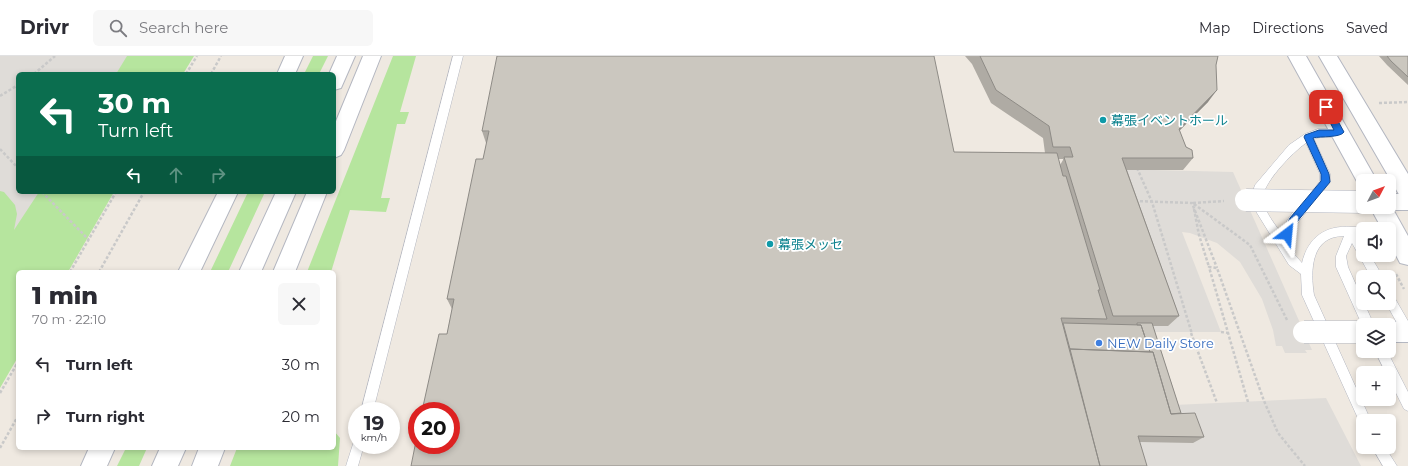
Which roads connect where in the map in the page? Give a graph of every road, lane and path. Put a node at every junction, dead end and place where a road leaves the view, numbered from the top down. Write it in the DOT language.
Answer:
graph roads {
  1 [pos="55,56"];
  2 [pos="197,56"];
  3 [pos="221,56"];
  4 [pos="294,56"];
  5 [pos="346,56"];
  6 [pos="372,56"];
  7 [pos="458,56"];
  8 [pos="1297,56"];
  9 [pos="1328,56"];
  10 [pos="36,72"];
  11 [pos="187,72"];
  12 [pos="212,72"];
  13 [pos="287,72"];
  14 [pos="336,78"];
  15 [pos="16,86"];
  16 [pos="0,96"];
  17 [pos="1408,102"];
  18 [pos="1379,103"];
  19 [pos="1340,132"];
  20 [pos="1308,137"];
  21 [pos="336,145"];
  22 [pos="0,149"];
  23 [pos="16,166"];
  24 [pos="1136,166"];
  25 [pos="1363,174"];
  26 [pos="1408,192"];
  27 [pos="44,194"];
  28 [pos="115,194"];
  29 [pos="143,194"];
  30 [pos="227,194"];
  31 [pos="285,194"];
  32 [pos="316,194"];
  33 [pos="1246,200"];
  34 [pos="1128,201"];
  35 [pos="1152,202"];
  36 [pos="1356,202"];
  37 [pos="1396,202"];
  38 [pos="1408,202"];
  39 [pos="1192,203"];
  40 [pos="1385,214"];
  41 [pos="1351,232"];
  42 [pos="1356,232"];
  43 [pos="1397,232"];
  44 [pos="89,240"];
  45 [pos="1356,240"];
  46 [pos="1408,256"];
  47 [pos="1209,266"];
  48 [pos="1218,268"];
  49 [pos="71,270"];
  50 [pos="100,270"];
  51 [pos="190,270"];
  52 [pos="251,270"];
  53 [pos="285,270"];
  54 [pos="1307,272"];
  55 [pos="1396,310"];
  56 [pos="1365,318"];
  57 [pos="1221,332"];
  58 [pos="1304,332"];
  59 [pos="1356,332"];
  60 [pos="1396,332"];
  61 [pos="1408,332"];
  62 [pos="1229,333"];
  63 [pos="1384,358"];
  64 [pos="16,365"];
  65 [pos="0,393"];
  66 [pos="369,402"];
  67 [pos="1248,402"];
  68 [pos="1217,403"];
  69 [pos="1408,405"];
  70 [pos="1363,414"];
  71 [pos="16,420"];
  72 [pos="0,448"];
  73 [pos="101,450"];
  74 [pos="171,450"];
  75 [pos="211,450"];
  76 [pos="355,454"];
  77 [pos="1383,454"];
  78 [pos="94,466"];
  79 [pos="165,466"];
  80 [pos="205,466"];
  81 [pos="352,466"];
  82 [pos="1305,466"];
  83 [pos="1391,466"];
  1 -- 10 [label="path"];
  2 -- 11 [label="path"];
  3 -- 12 [label="path"];
  4 -- 13 [label="street"];
  5 -- 14 [label="street"];
  6 -- 21 [label="street"];
  7 -- 66 [label="lane"];
  8 -- 19 [label="street"];
  9 -- 26 [label="street"];
  15 -- 16 [label="path"];
  17 -- 18 [label="path"];
  19 -- 20 [label="lane"];
  19 -- 25 [label="street"];
  20 -- 54 [label="lane"];
  20 -- 54 [label="lane"];
  22 -- 23 [label="path"];
  24 -- 35 [label="path"];
  27 -- 44 [label="path"];
  28 -- 44 [label="path"];
  29 -- 50 [label="path"];
  30 -- 51 [label="street"];
  31 -- 52 [label="street"];
  32 -- 53 [label="street"];
  33 -- 36 [label="street, bridge"];
  33 -- 39 [label="path"];
  34 -- 35 [label="path"];
  35 -- 39 [label="path"];
  35 -- 68 [label="path"];
  37 -- 38 [label="street"];
  39 -- 47 [label="path"];
  39 -- 48 [label="path"];
  39 -- 58 [label="path"];
  40 -- 43 [label="street"];
  41 -- 42 [label="lane"];
  41 -- 45 [label="lane"];
  41 -- 54 [label="lane"];
  41 -- 56 [label="lane"];
  43 -- 46 [label="street"];
  44 -- 49 [label="path"];
  47 -- 48 [label="path"];
  47 -- 62 [label="path"];
  48 -- 82 [label="path"];
  54 -- 70 [label="lane"];
  55 -- 61 [label="lane"];
  57 -- 62 [label="path"];
  58 -- 59 [label="street, bridge"];
  60 -- 61 [label="street"];
  62 -- 67 [label="path"];
  63 -- 69 [label="lane"];
  64 -- 65 [label="path"];
  71 -- 72 [label="path"];
  73 -- 78 [label="street"];
  74 -- 79 [label="street"];
  75 -- 80 [label="street"];
  76 -- 81 [label="lane"];
  77 -- 83 [label="lane"];
}
